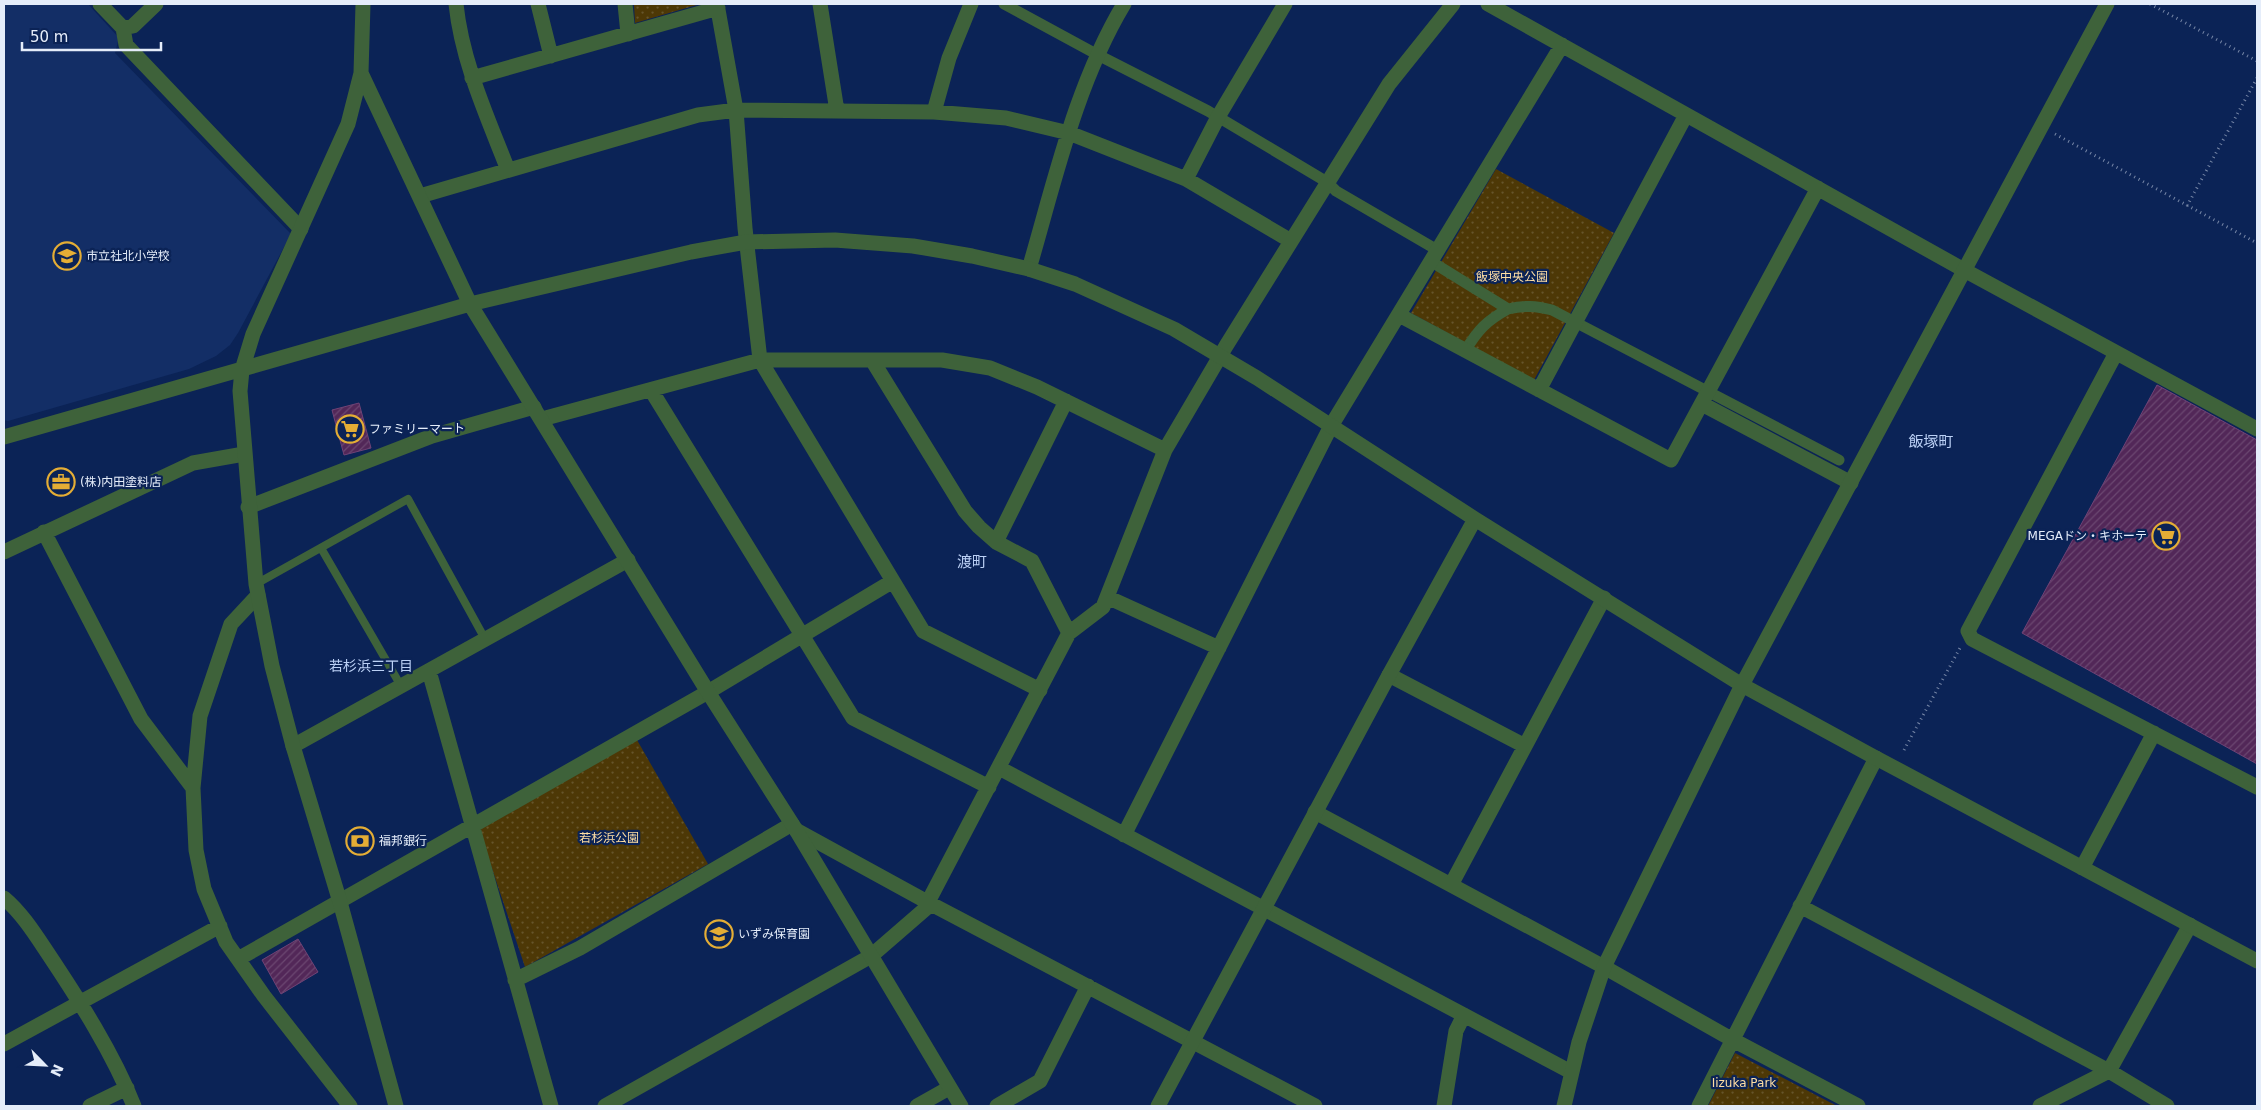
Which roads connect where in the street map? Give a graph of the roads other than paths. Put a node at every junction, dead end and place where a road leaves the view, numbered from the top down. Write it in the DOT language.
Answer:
graph roads {
  1 [pos="100,4"];
  2 [pos="156,4"];
  3 [pos="363,4"];
  4 [pos="456,4"];
  5 [pos="538,4"];
  6 [pos="625,4"];
  7 [pos="820,4"];
  8 [pos="971,4"];
  9 [pos="1004,4"];
  10 [pos="1124,4"];
  11 [pos="1285,4"];
  12 [pos="1453,4"];
  13 [pos="1488,4"];
  14 [pos="2107,4"];
  15 [pos="718,6"];
  16 [pos="123,28"];
  17 [pos="628,34"];
  18 [pos="1562,44"];
  19 [pos="1098,55"];
  20 [pos="551,56"];
  21 [pos="361,73"];
  22 [pos="472,78"];
  23 [pos="736,110"];
  24 [pos="837,111"];
  25 [pos="934,112"];
  26 [pos="1686,115"];
  27 [pos="1218,117"];
  28 [pos="1070,133"];
  29 [pos="508,170"];
  30 [pos="1186,179"];
  31 [pos="1327,182"];
  32 [pos="1818,188"];
  33 [pos="420,196"];
  34 [pos="301,229"];
  35 [pos="1291,241"];
  36 [pos="746,242"];
  37 [pos="1435,257"];
  38 [pos="1029,269"];
  39 [pos="1964,270"];
  40 [pos="470,304"];
  41 [pos="1508,309"];
  42 [pos="1399,315"];
  43 [pos="1575,322"];
  44 [pos="1466,351"];
  45 [pos="2116,353"];
  46 [pos="1220,356"];
  47 [pos="760,360"];
  48 [pos="872,360"];
  49 [pos="242,370"];
  50 [pos="651,390"];
  51 [pos="1539,390"];
  52 [pos="1705,398"];
  53 [pos="1066,401"];
  54 [pos="538,413"];
  55 [pos="1331,426"];
  56 [pos="2257,429"];
  57 [pos="4,437"];
  58 [pos="1165,450"];
  59 [pos="244,454"];
  60 [pos="1839,460"];
  61 [pos="1851,484"];
  62 [pos="248,507"];
  63 [pos="1475,519"];
  64 [pos="44,532"];
  65 [pos="996,542"];
  66 [pos="321,548"];
  67 [pos="4,552"];
  68 [pos="628,560"];
  69 [pos="893,581"];
  70 [pos="257,589"];
  71 [pos="1107,597"];
  72 [pos="1604,598"];
  73 [pos="1069,634"];
  74 [pos="801,636"];
  75 [pos="485,639"];
  76 [pos="1219,648"];
  77 [pos="429,671"];
  78 [pos="1389,675"];
  79 [pos="1742,685"];
  80 [pos="401,686"];
  81 [pos="1040,690"];
  82 [pos="708,692"];
  83 [pos="2154,733"];
  84 [pos="293,746"];
  85 [pos="1525,746"];
  86 [pos="1876,758"];
  87 [pos="999,768"];
  88 [pos="2257,787"];
  89 [pos="193,788"];
  90 [pos="989,788"];
  91 [pos="1315,812"];
  92 [pos="472,826"];
  93 [pos="794,827"];
  94 [pos="1124,834"];
  95 [pos="2082,868"];
  96 [pos="1451,885"];
  97 [pos="4,898"];
  98 [pos="340,902"];
  99 [pos="930,903"];
  100 [pos="1800,906"];
  101 [pos="1263,909"];
  102 [pos="2190,925"];
  103 [pos="220,926"];
  104 [pos="871,956"];
  105 [pos="238,959"];
  106 [pos="2257,961"];
  107 [pos="1604,967"];
  108 [pos="515,980"];
  109 [pos="1088,986"];
  110 [pos="79,1002"];
  111 [pos="1464,1015"];
  112 [pos="1733,1040"];
  113 [pos="1192,1041"];
  114 [pos="4,1044"];
  115 [pos="2109,1071"];
  116 [pos="1571,1072"];
  117 [pos="127,1088"];
  118 [pos="949,1088"];
  119 [pos="90,1106"];
  120 [pos="134,1106"];
  121 [pos="350,1106"];
  122 [pos="396,1106"];
  123 [pos="551,1106"];
  124 [pos="605,1106"];
  125 [pos="917,1106"];
  126 [pos="960,1106"];
  127 [pos="996,1106"];
  128 [pos="1158,1106"];
  129 [pos="1315,1106"];
  130 [pos="1444,1106"];
  131 [pos="1564,1106"];
  132 [pos="1699,1106"];
  133 [pos="1858,1106"];
  134 [pos="2040,1106"];
  135 [pos="2166,1106"];
  1 -- 16 [label="street"];
  2 -- 16 [label="street"];
  3 -- 21 [label="street"];
  4 -- 22 [label="street"];
  5 -- 20 [label="street"];
  6 -- 17 [label="street"];
  7 -- 24 [label="street"];
  8 -- 25 [label="street"];
  9 -- 19 [label="street"];
  10 -- 19 [label="street"];
  11 -- 27 [label="street"];
  12 -- 31 [label="street"];
  13 -- 18 [label="street"];
  14 -- 39 [label="street"];
  15 -- 17 [label="street"];
  15 -- 23 [label="street"];
  16 -- 34 [label="street"];
  17 -- 20 [label="street"];
  18 -- 26 [label="street"];
  18 -- 37 [label="street"];
  19 -- 27 [label="street"];
  19 -- 28 [label="street"];
  20 -- 22 [label="street"];
  21 -- 33 [label="street"];
  21 -- 34 [label="street"];
  22 -- 29 [label="street"];
  23 -- 24 [label="street"];
  23 -- 29 [label="street"];
  23 -- 36 [label="street"];
  24 -- 25 [label="street"];
  25 -- 28 [label="street"];
  26 -- 32 [label="street"];
  26 -- 43 [label="street"];
  27 -- 30 [label="street"];
  27 -- 31 [label="street"];
  28 -- 30 [label="street"];
  28 -- 38 [label="street"];
  29 -- 33 [label="street"];
  30 -- 35 [label="street"];
  31 -- 35 [label="street"];
  31 -- 37 [label="street"];
  32 -- 39 [label="street"];
  32 -- 52 [label="street"];
  33 -- 40 [label="street"];
  34 -- 49 [label="street"];
  35 -- 46 [label="street"];
  36 -- 38 [label="street"];
  36 -- 40 [label="street"];
  36 -- 47 [label="street"];
  37 -- 41 [label="street"];
  37 -- 42 [label="street"];
  38 -- 46 [label="street"];
  39 -- 45 [label="street"];
  39 -- 61 [label="street"];
  40 -- 49 [label="street"];
  40 -- 54 [label="street"];
  41 -- 43 [label="street"];
  41 -- 44 [label="street"];
  42 -- 44 [label="street"];
  42 -- 55 [label="street"];
  43 -- 51 [label="street"];
  43 -- 52 [label="street"];
  44 -- 51 [label="street"];
  45 -- 56 [label="street"];
  45 -- 83 [label="street"];
  46 -- 55 [label="street"];
  46 -- 58 [label="street"];
  47 -- 48 [label="street"];
  47 -- 50 [label="street"];
  47 -- 69 [label="street"];
  48 -- 53 [label="street"];
  48 -- 65 [label="street"];
  49 -- 57 [label="street"];
  49 -- 59 [label="street"];
  50 -- 54 [label="street"];
  50 -- 74 [label="street"];
  51 -- 52 [label="street"];
  52 -- 60 [label="street"];
  52 -- 61 [label="street"];
  53 -- 58 [label="street"];
  53 -- 65 [label="street"];
  54 -- 62 [label="street"];
  54 -- 68 [label="street"];
  55 -- 63 [label="street"];
  55 -- 76 [label="street"];
  58 -- 71 [label="street"];
  59 -- 62 [label="street"];
  59 -- 64 [label="street"];
  61 -- 79 [label="street"];
  62 -- 70 [label="street"];
  63 -- 72 [label="street"];
  63 -- 78 [label="street"];
  64 -- 67 [label="street"];
  64 -- 89 [label="street"];
  65 -- 73 [label="street"];
  66 -- 70 [label="lane"];
  66 -- 75 [label="lane"];
  66 -- 80 [label="lane"];
  68 -- 75 [label="street"];
  68 -- 82 [label="street"];
  69 -- 74 [label="street"];
  69 -- 81 [label="street"];
  70 -- 84 [label="street"];
  70 -- 89 [label="street"];
  71 -- 73 [label="street"];
  71 -- 76 [label="street"];
  72 -- 79 [label="street"];
  72 -- 85 [label="street"];
  73 -- 81 [label="street"];
  74 -- 82 [label="street"];
  74 -- 90 [label="street"];
  75 -- 77 [label="street"];
  76 -- 94 [label="street"];
  77 -- 80 [label="street"];
  77 -- 92 [label="street"];
  78 -- 85 [label="street"];
  78 -- 91 [label="street"];
  79 -- 86 [label="street"];
  79 -- 107 [label="street"];
  80 -- 84 [label="street"];
  81 -- 87 [label="street"];
  82 -- 92 [label="street"];
  82 -- 93 [label="street"];
  83 -- 88 [label="street"];
  83 -- 95 [label="street"];
  84 -- 98 [label="street"];
  85 -- 96 [label="street"];
  86 -- 95 [label="street"];
  86 -- 100 [label="street"];
  87 -- 90 [label="street"];
  87 -- 94 [label="street"];
  89 -- 103 [label="street"];
  90 -- 99 [label="street"];
  91 -- 96 [label="street"];
  91 -- 101 [label="street"];
  92 -- 98 [label="street"];
  92 -- 108 [label="street"];
  93 -- 99 [label="street"];
  93 -- 104 [label="street"];
  93 -- 108 [label="street"];
  94 -- 101 [label="street"];
  95 -- 102 [label="street"];
  96 -- 107 [label="street"];
  97 -- 110 [label="street"];
  98 -- 105 [label="street"];
  98 -- 122 [label="street"];
  99 -- 104 [label="street"];
  99 -- 109 [label="street"];
  100 -- 112 [label="street"];
  100 -- 115 [label="street"];
  101 -- 111 [label="street"];
  101 -- 113 [label="street"];
  102 -- 106 [label="street"];
  102 -- 115 [label="street"];
  103 -- 105 [label="street"];
  103 -- 110 [label="street"];
  104 -- 118 [label="street"];
  104 -- 124 [label="street"];
  105 -- 121 [label="street"];
  107 -- 112 [label="street"];
  107 -- 116 [label="street"];
  108 -- 123 [label="street"];
  109 -- 113 [label="street"];
  109 -- 127 [label="street"];
  110 -- 114 [label="street"];
  110 -- 117 [label="street"];
  111 -- 116 [label="street"];
  111 -- 130 [label="street"];
  112 -- 132 [label="street"];
  112 -- 133 [label="street"];
  113 -- 128 [label="street"];
  113 -- 129 [label="street"];
  115 -- 134 [label="street"];
  115 -- 135 [label="street"];
  116 -- 131 [label="street"];
  117 -- 119 [label="street"];
  117 -- 120 [label="street"];
  118 -- 125 [label="street"];
  118 -- 126 [label="street"];
}
